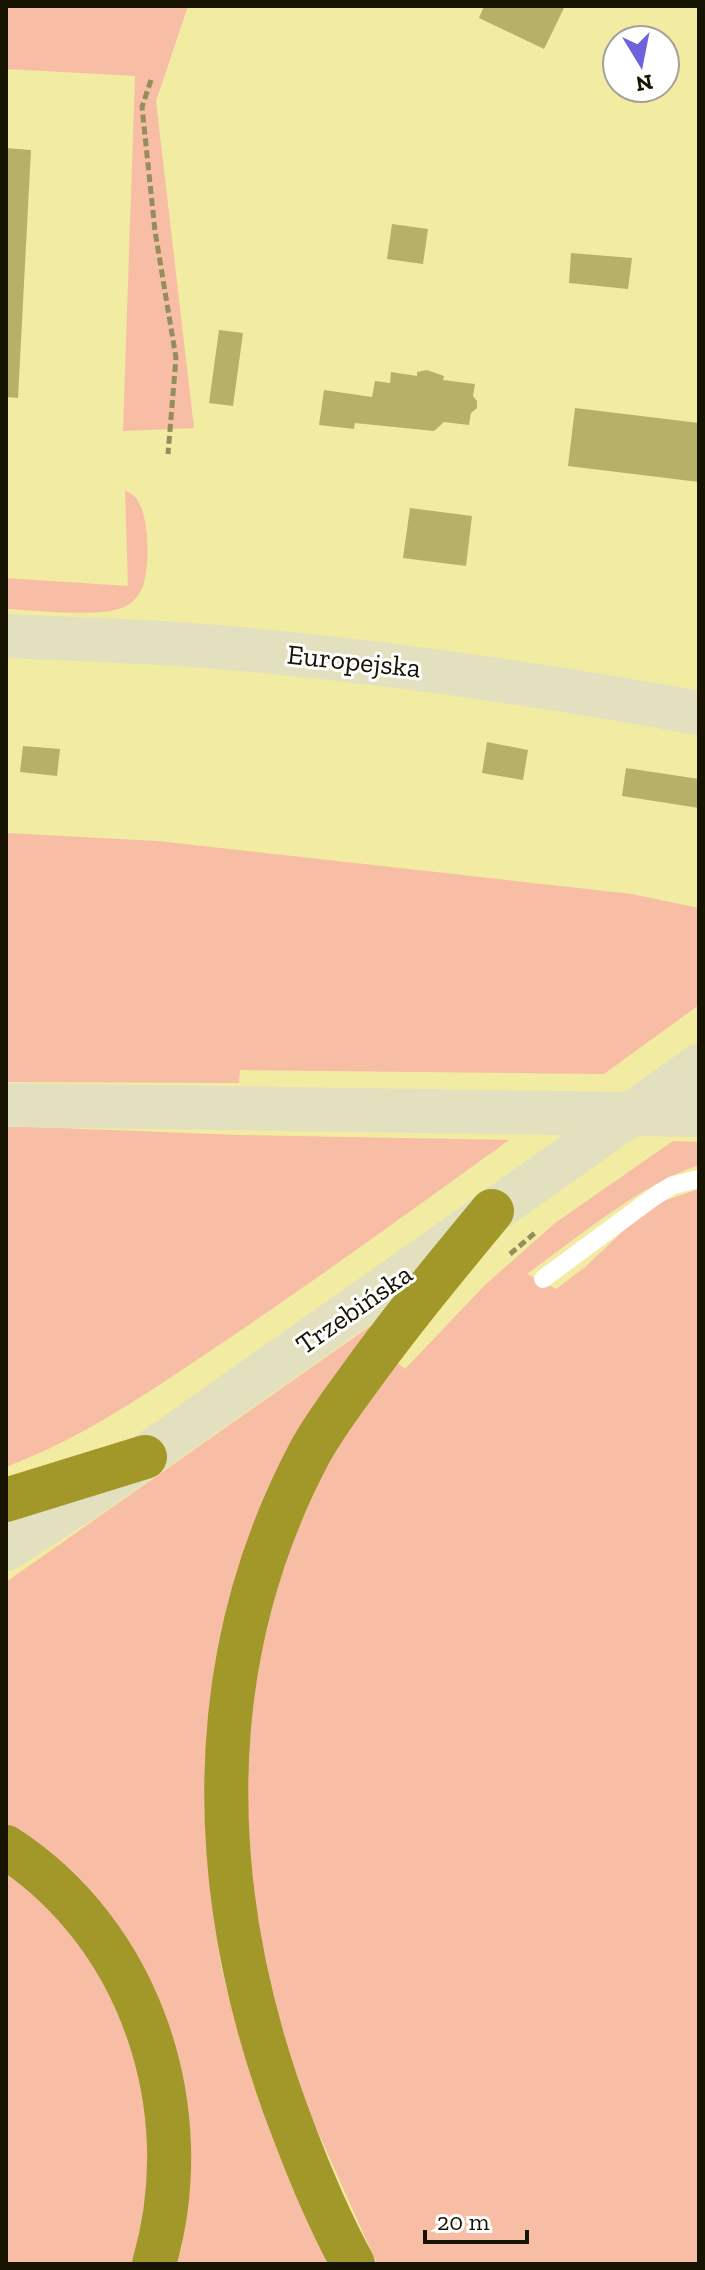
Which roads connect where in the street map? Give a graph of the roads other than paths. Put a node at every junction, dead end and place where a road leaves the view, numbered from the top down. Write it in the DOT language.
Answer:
graph roads {
  1 [pos="6,636"];
  2 [pos="699,713"];
  3 [pos="699,1066"];
  4 [pos="6,1105"];
  5 [pos="699,1115"];
  6 [pos="699,1179"];
  7 [pos="492,1211"];
  8 [pos="543,1279"];
  9 [pos="145,1457"];
  10 [pos="6,1500"];
  11 [pos="6,1549"];
  12 [pos="6,1847"];
  13 [pos="154,2264"];
  14 [pos="353,2264"];
  1 -- 2 [label="main road, Europejska"];
  3 -- 7 [label="main road, Trzebińska"];
  4 -- 5 [label="main road"];
  6 -- 8 [label="lane"];
  7 -- 9 [label="main road, Trzebińska"];
  7 -- 14 [label="highway"];
  9 -- 10 [label="highway"];
  9 -- 11 [label="main road, Trzebińska"];
  12 -- 13 [label="highway"];
}
